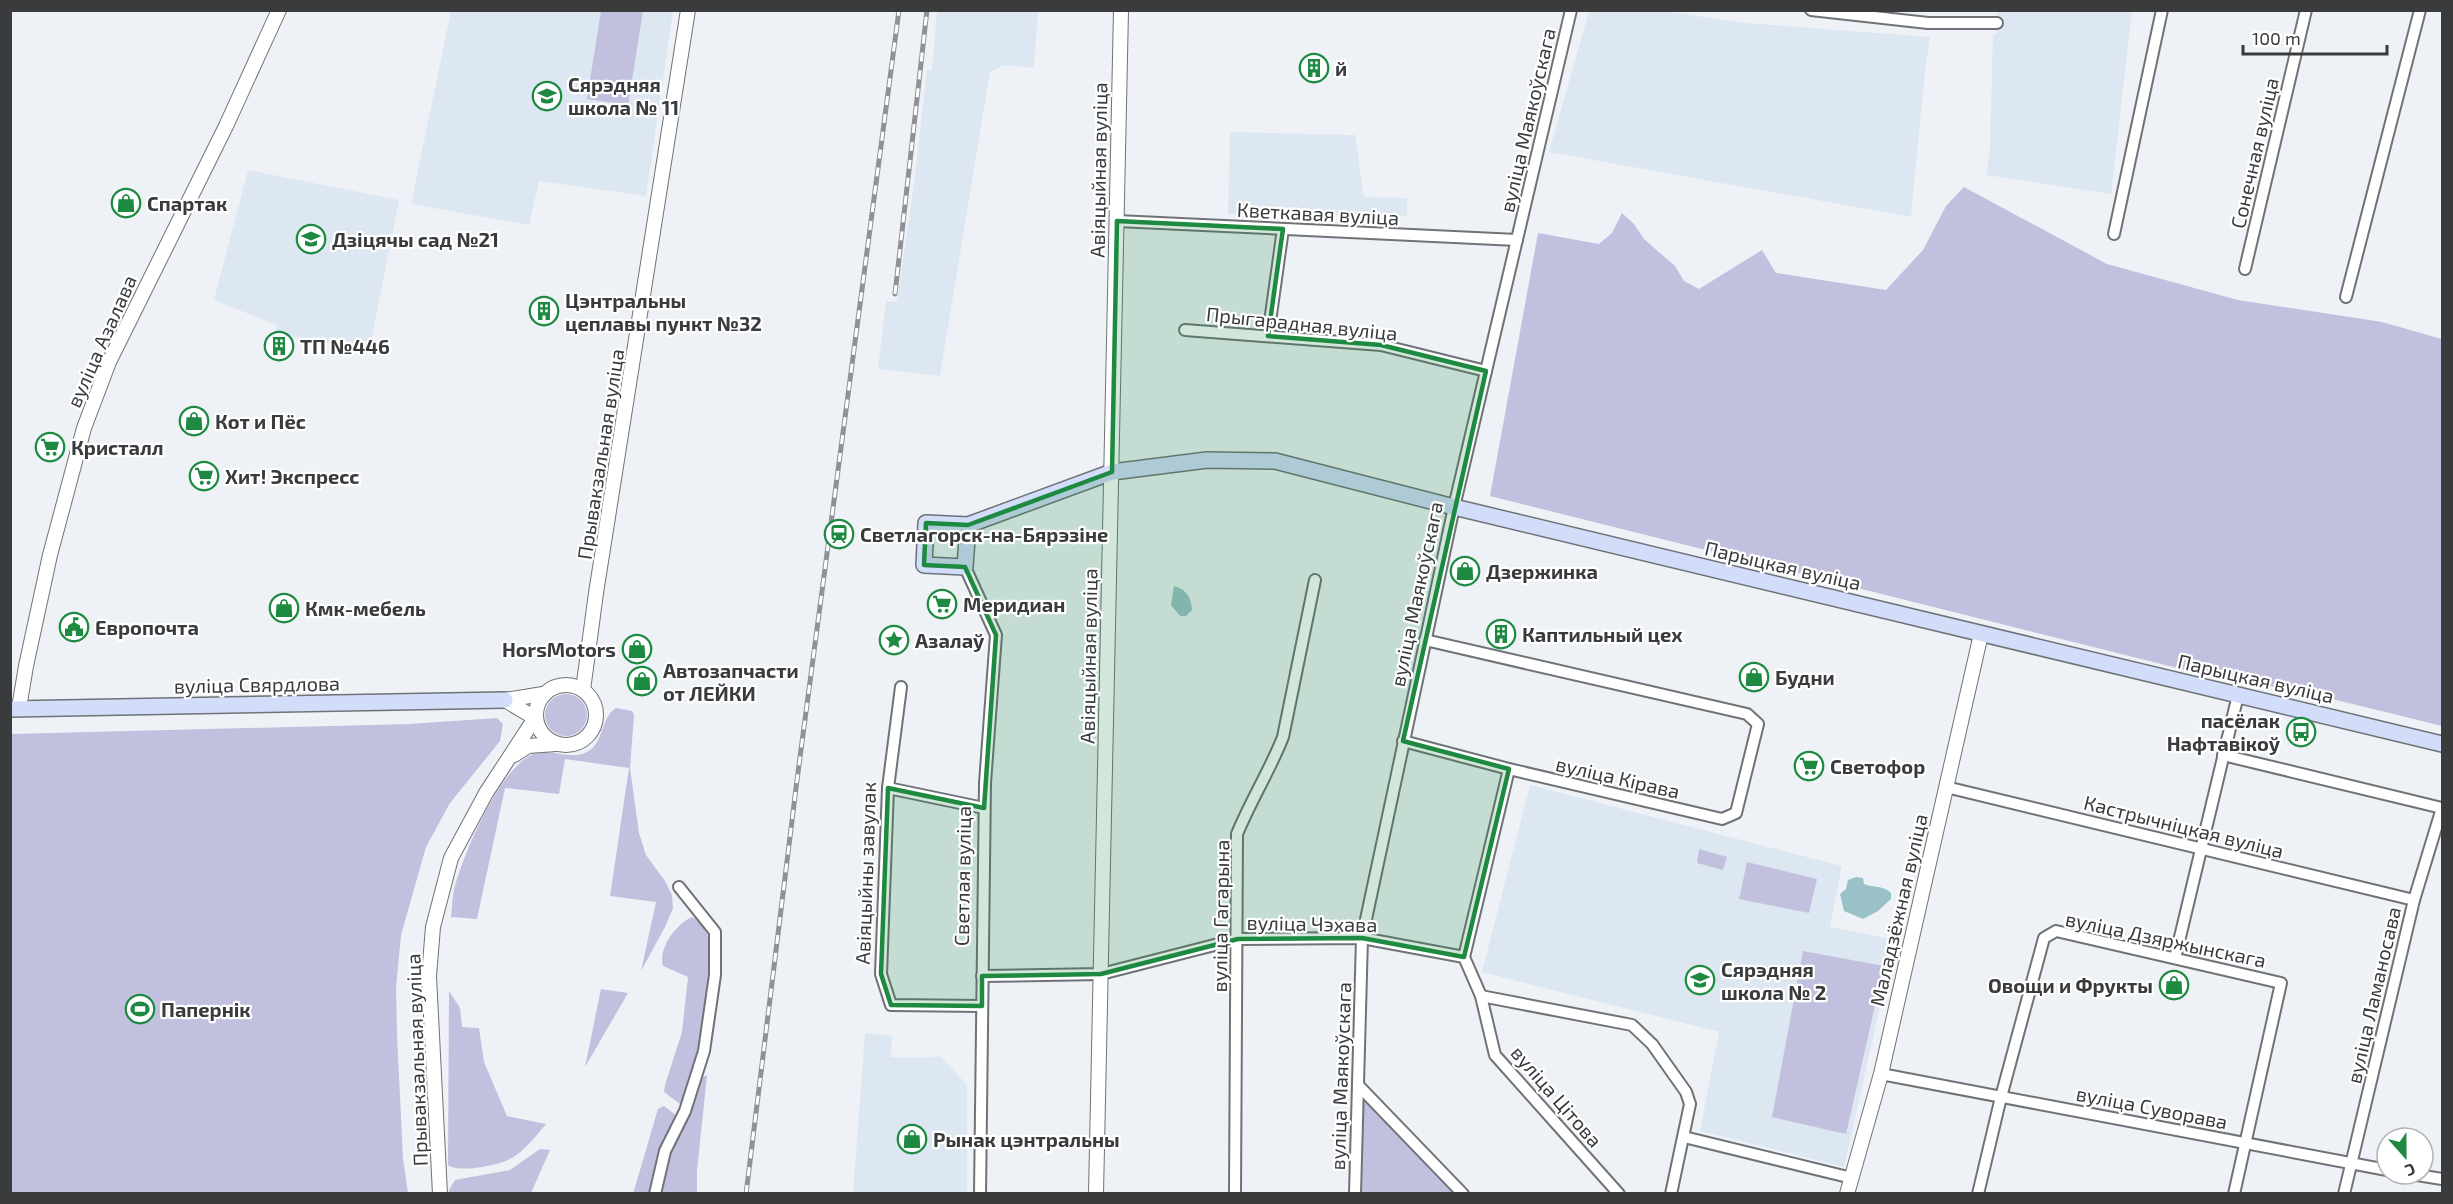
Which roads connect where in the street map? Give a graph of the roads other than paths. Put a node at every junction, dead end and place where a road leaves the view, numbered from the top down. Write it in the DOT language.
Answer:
graph roads {
  1 [pos="279,10"];
  2 [pos="688,10"];
  3 [pos="1121,10"];
  4 [pos="1571,10"];
  5 [pos="1811,10"];
  6 [pos="2162,10"];
  7 [pos="2306,10"];
  8 [pos="2420,10"];
  9 [pos="1997,23"];
  10 [pos="1117,221"];
  11 [pos="1283,229"];
  12 [pos="2114,234"];
  13 [pos="1517,240"];
  14 [pos="2244,269"];
  15 [pos="2346,297"];
  16 [pos="1185,330"];
  17 [pos="1268,336"];
  18 [pos="1486,371"];
  19 [pos="1112,472"];
  20 [pos="1454,507"];
  21 [pos="968,525"];
  22 [pos="965,567"];
  23 [pos="1315,580"];
  24 [pos="1981,634"];
  25 [pos="1425,640"];
  26 [pos="901,687"];
  27 [pos="583,690"];
  28 [pos="543,694"];
  29 [pos="2238,695"];
  30 [pos="505,700"];
  31 [pos="15,708"];
  32 [pos="535,718"];
  33 [pos="1403,741"];
  34 [pos="556,744"];
  35 [pos="2442,744"];
  36 [pos="2223,755"];
  37 [pos="506,763"];
  38 [pos="1509,769"];
  39 [pos="1946,787"];
  40 [pos="888,788"];
  41 [pos="984,808"];
  42 [pos="2442,808"];
  43 [pos="2201,849"];
  44 [pos="679,887"];
  45 [pos="2414,900"];
  46 [pos="1362,938"];
  47 [pos="1238,939"];
  48 [pos="1464,957"];
  49 [pos="2175,958"];
  50 [pos="1101,974"];
  51 [pos="982,976"];
  52 [pos="1481,996"];
  53 [pos="982,1006"];
  54 [pos="1881,1074"];
  55 [pos="1358,1085"];
  56 [pos="2001,1097"];
  57 [pos="1684,1137"];
  58 [pos="2246,1144"];
  59 [pos="2351,1164"];
  60 [pos="2375,1168"];
  61 [pos="1852,1178"];
  62 [pos="440,1194"];
  63 [pos="655,1194"];
  64 [pos="980,1194"];
  65 [pos="1096,1194"];
  66 [pos="1235,1194"];
  67 [pos="1355,1194"];
  68 [pos="1463,1194"];
  69 [pos="1619,1194"];
  70 [pos="1671,1194"];
  71 [pos="1847,1194"];
  72 [pos="1978,1194"];
  73 [pos="2234,1194"];
  74 [pos="2344,1194"];
  1 -- 31 [label="street, вуліца Азалава"];
  2 -- 27 [label="street, Прывакзальная вуліца"];
  3 -- 10 [label="street, Авіяцыйная вуліца"];
  4 -- 13 [label="street, вуліца Маякоўскага"];
  5 -- 9 [label="street"];
  6 -- 12 [label="street"];
  7 -- 14 [label="street, Сонечная вуліца"];
  8 -- 15 [label="street"];
  10 -- 11 [label="street, Кветкавая вуліца"];
  10 -- 19 [label="street, Авіяцыйная вуліца"];
  11 -- 13 [label="street, Кветкавая вуліца"];
  11 -- 17 [label="street"];
  13 -- 18 [label="street, вуліца Маякоўскага"];
  16 -- 17 [label="street, Прыгарадная вуліца"];
  17 -- 18 [label="street, Прыгарадная вуліца"];
  18 -- 20 [label="street, вуліца Маякоўскага"];
  19 -- 20 [label="main road, Парыцкая вуліца"];
  19 -- 21 [label="main road"];
  19 -- 50 [label="street, Авіяцыйная вуліца"];
  20 -- 24 [label="main road, Парыцкая вуліца"];
  20 -- 25 [label="street, вуліца Маякоўскага"];
  21 -- 22 [label="main road, Светлая вуліца"];
  21 -- 22 [label="main road"];
  22 -- 41 [label="street, Светлая вуліца"];
  23 -- 47 [label="street, вуліца Гагарына"];
  24 -- 29 [label="main road, Парыцкая вуліца"];
  24 -- 39 [label="street, Маладзёжная вуліца"];
  25 -- 33 [label="street, вуліца Маякоўскага"];
  25 -- 38 [label="street, вуліца Кірава"];
  26 -- 40 [label="street, Авіяцыйны завулак"];
  27 -- 28 [label="street"];
  27 -- 34 [label="street"];
  28 -- 30 [label="street, вуліца Свярдлова"];
  28 -- 32 [label="street"];
  29 -- 35 [label="main road, Парыцкая вуліца"];
  29 -- 36 [label="street"];
  30 -- 31 [label="main road, вуліца Свярдлова"];
  30 -- 32 [label="street"];
  32 -- 34 [label="street"];
  32 -- 37 [label="street, Прывакзальная вуліца"];
  33 -- 38 [label="street, вуліца Кірава"];
  33 -- 46 [label="street, вуліца Маякоўскага"];
  34 -- 37 [label="street"];
  36 -- 42 [label="street"];
  36 -- 43 [label="street"];
  37 -- 62 [label="street, Прывакзальная вуліца"];
  38 -- 48 [label="street"];
  39 -- 43 [label="street, Кастрычніцкая вуліца"];
  39 -- 54 [label="street, Маладзёжная вуліца"];
  40 -- 41 [label="street"];
  40 -- 53 [label="street, Авіяцыйны завулак"];
  41 -- 51 [label="street, Светлая вуліца"];
  42 -- 45 [label="street, вуліца Ламаносава"];
  43 -- 45 [label="street, Кастрычніцкая вуліца"];
  43 -- 49 [label="street"];
  44 -- 63 [label="street"];
  45 -- 59 [label="street, вуліца Ламаносава"];
  46 -- 47 [label="street, вуліца Чэхава"];
  46 -- 48 [label="street, вуліца Чэхава"];
  46 -- 55 [label="street, вуліца Маякоўскага"];
  47 -- 50 [label="street, вуліца Чэхава"];
  47 -- 66 [label="street, вуліца Гагарына"];
  48 -- 52 [label="street, вуліца Цітова"];
  49 -- 56 [label="street, вуліца Дзяржынскага"];
  49 -- 58 [label="street, вуліца Дзяржынскага"];
  50 -- 51 [label="street, вуліца Чэхава"];
  50 -- 65 [label="street, Авіяцыйная вуліца"];
  51 -- 53 [label="street, Светлая вуліца"];
  52 -- 57 [label="street"];
  52 -- 69 [label="street, вуліца Цітова"];
  53 -- 64 [label="street, Светлая вуліца"];
  54 -- 56 [label="street, вуліца Суворава"];
  54 -- 61 [label="street, Маладзёжная вуліца"];
  55 -- 67 [label="street, вуліца Маякоўскага"];
  55 -- 68 [label="street"];
  56 -- 58 [label="street, вуліца Суворава"];
  56 -- 72 [label="street"];
  57 -- 61 [label="street"];
  57 -- 70 [label="street"];
  58 -- 59 [label="street"];
  58 -- 73 [label="street, вуліца Суворава"];
  59 -- 60 [label="street"];
  59 -- 74 [label="street, вуліца Ламаносава"];
  61 -- 71 [label="street, Маладзёжная вуліца"];
}
